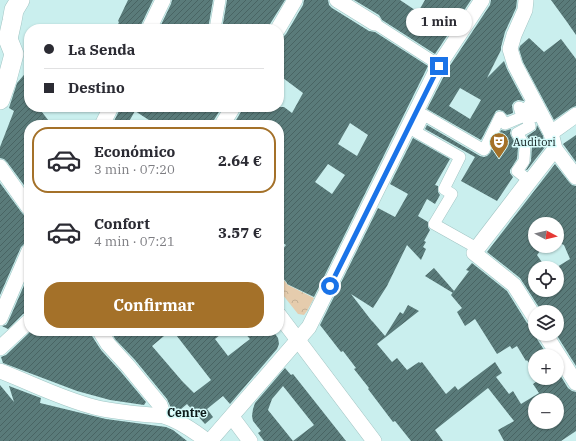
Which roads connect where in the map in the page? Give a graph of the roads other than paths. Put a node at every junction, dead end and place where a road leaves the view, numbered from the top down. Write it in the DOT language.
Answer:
graph roads {
  1 [pos="163,0"];
  2 [pos="220,0"];
  3 [pos="295,0"];
  4 [pos="337,0"];
  5 [pos="526,0"];
  6 [pos="475,2"];
  7 [pos="14,3"];
  8 [pos="374,23"];
  9 [pos="151,24"];
  10 [pos="216,24"];
  11 [pos="281,24"];
  12 [pos="4,43"];
  13 [pos="439,66"];
  14 [pos="4,75"];
  15 [pos="0,99"];
  16 [pos="424,115"];
  17 [pos="576,115"];
  18 [pos="551,133"];
  19 [pos="555,149"];
  20 [pos="0,167"];
  21 [pos="576,178"];
  22 [pos="24,201"];
  23 [pos="24,263"];
  24 [pos="528,307"];
  25 [pos="0,318"];
  26 [pos="284,322"];
  27 [pos="24,326"];
  28 [pos="103,336"];
  29 [pos="298,340"];
  30 [pos="549,341"];
  31 [pos="0,348"];
  32 [pos="0,371"];
  33 [pos="576,383"];
  34 [pos="164,416"];
  35 [pos="232,417"];
  36 [pos="207,441"];
  37 [pos="210,441"];
  38 [pos="250,441"];
  39 [pos="374,441"];
  1 -- 9 [label="street"];
  2 -- 10 [label="street"];
  3 -- 11 [label="street"];
  4 -- 8 [label="street"];
  5 -- 18 [label="street"];
  6 -- 13 [label="street"];
  7 -- 12 [label="street"];
  8 -- 13 [label="street"];
  12 -- 14 [label="street"];
  13 -- 29 [label="street"];
  14 -- 15 [label="street"];
  16 -- 16 [label="street"];
  17 -- 18 [label="street"];
  18 -- 19 [label="street"];
  19 -- 21 [label="street"];
  19 -- 24 [label="street"];
  20 -- 22 [label="street"];
  23 -- 25 [label="street"];
  26 -- 29 [label="street"];
  27 -- 31 [label="street"];
  28 -- 34 [label="street"];
  29 -- 35 [label="street"];
  29 -- 39 [label="street"];
  30 -- 33 [label="street"];
  32 -- 34 [label="street"];
  34 -- 36 [label="street"];
  35 -- 37 [label="street"];
  35 -- 38 [label="street"];
}
